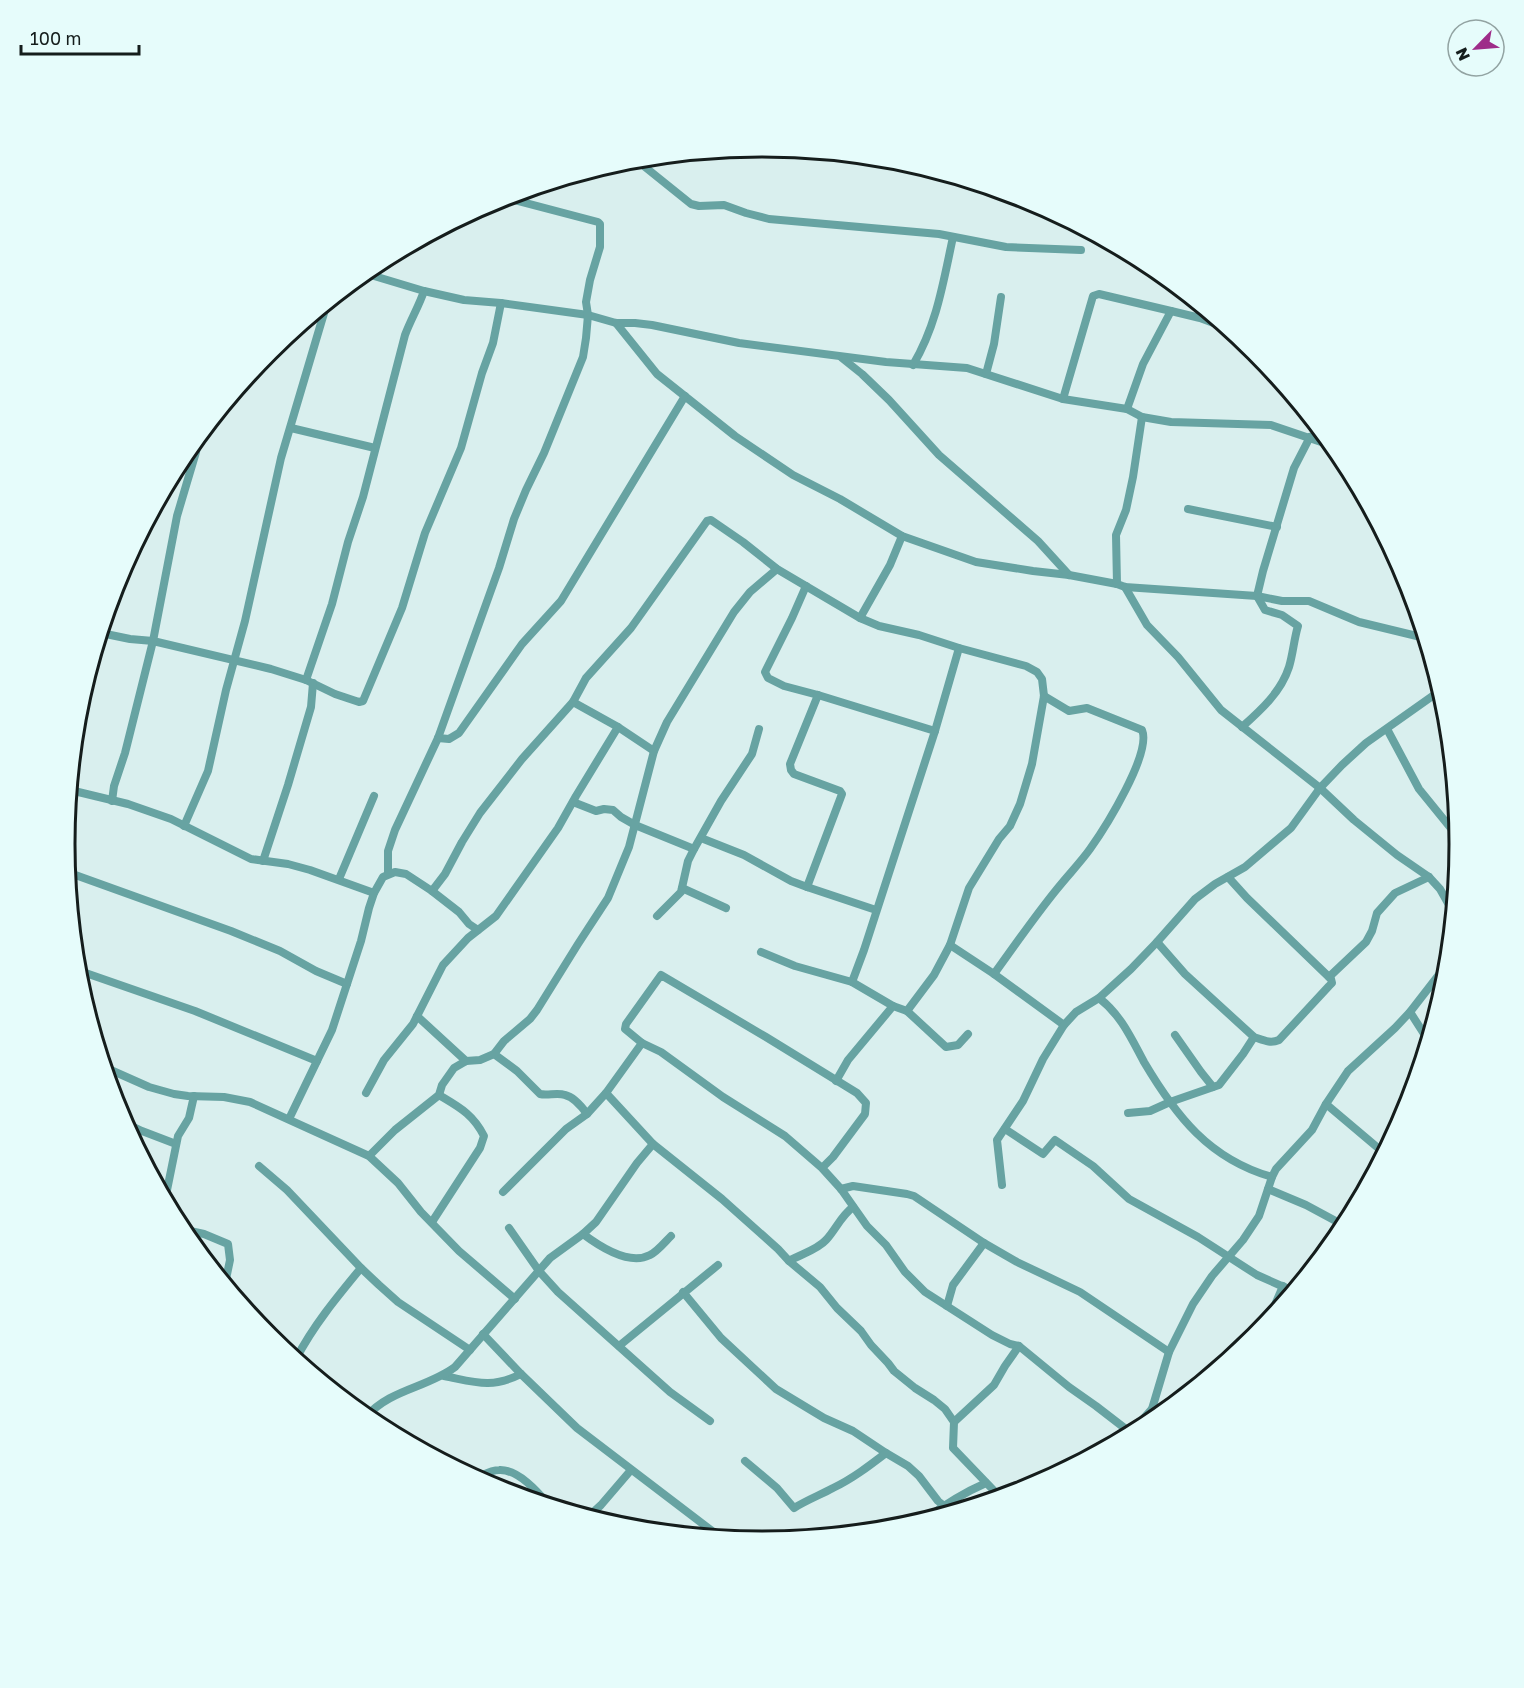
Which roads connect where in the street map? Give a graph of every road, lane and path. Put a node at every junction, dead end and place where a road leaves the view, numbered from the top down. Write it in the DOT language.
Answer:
graph roads {
  1 [pos="645,167"];
  2 [pos="519,201"];
  3 [pos="953,237"];
  4 [pos="1081,250"];
  5 [pos="375,276"];
  6 [pos="424,291"];
  7 [pos="1001,297"];
  8 [pos="501,303"];
  9 [pos="1171,311"];
  10 [pos="323,315"];
  11 [pos="588,315"];
  12 [pos="1207,321"];
  13 [pos="616,323"];
  14 [pos="840,357"];
  15 [pos="913,365"];
  16 [pos="986,374"];
  17 [pos="685,396"];
  18 [pos="1063,399"];
  19 [pos="1126,409"];
  20 [pos="1142,417"];
  21 [pos="291,428"];
  22 [pos="1310,437"];
  23 [pos="1317,440"];
  24 [pos="375,448"];
  25 [pos="194,457"];
  26 [pos="1188,509"];
  27 [pos="1276,527"];
  28 [pos="902,536"];
  29 [pos="777,568"];
  30 [pos="1069,575"];
  31 [pos="1121,585"];
  32 [pos="806,586"];
  33 [pos="1257,596"];
  34 [pos="860,618"];
  35 [pos="108,635"];
  36 [pos="1417,636"];
  37 [pos="153,641"];
  38 [pos="959,648"];
  39 [pos="234,660"];
  40 [pos="310,682"];
  41 [pos="818,695"];
  42 [pos="1044,696"];
  43 [pos="1433,696"];
  44 [pos="573,702"];
  45 [pos="618,727"];
  46 [pos="1242,727"];
  47 [pos="759,729"];
  48 [pos="1387,729"];
  49 [pos="935,731"];
  50 [pos="438,738"];
  51 [pos="654,751"];
  52 [pos="1320,788"];
  53 [pos="77,792"];
  54 [pos="374,796"];
  55 [pos="112,801"];
  56 [pos="573,802"];
  57 [pos="635,825"];
  58 [pos="184,826"];
  59 [pos="1449,826"];
  60 [pos="701,838"];
  61 [pos="694,849"];
  62 [pos="262,861"];
  63 [pos="388,874"];
  64 [pos="76,875"];
  65 [pos="1228,877"];
  66 [pos="1429,877"];
  67 [pos="339,879"];
  68 [pos="807,887"];
  69 [pos="682,888"];
  70 [pos="432,891"];
  71 [pos="374,893"];
  72 [pos="1447,901"];
  73 [pos="726,908"];
  74 [pos="876,910"];
  75 [pos="657,916"];
  76 [pos="478,930"];
  77 [pos="1157,942"];
  78 [pos="950,945"];
  79 [pos="762,952"];
  80 [pos="87,974"];
  81 [pos="994,974"];
  82 [pos="1329,977"];
  83 [pos="1436,979"];
  84 [pos="852,982"];
  85 [pos="347,984"];
  86 [pos="1099,998"];
  87 [pos="893,1006"];
  88 [pos="907,1011"];
  89 [pos="1410,1012"];
  90 [pos="417,1016"];
  91 [pos="1064,1024"];
  92 [pos="1423,1032"];
  93 [pos="968,1034"];
  94 [pos="1175,1035"];
  95 [pos="1254,1037"];
  96 [pos="642,1043"];
  97 [pos="494,1054"];
  98 [pos="317,1061"];
  99 [pos="466,1061"];
  100 [pos="113,1071"];
  101 [pos="836,1081"];
  102 [pos="1213,1087"];
  103 [pos="366,1093"];
  104 [pos="606,1093"];
  105 [pos="439,1095"];
  106 [pos="194,1096"];
  107 [pos="1170,1102"];
  108 [pos="1326,1104"];
  109 [pos="1128,1113"];
  110 [pos="587,1114"];
  111 [pos="289,1119"];
  112 [pos="137,1129"];
  113 [pos="1005,1129"];
  114 [pos="176,1144"];
  115 [pos="653,1144"];
  116 [pos="1378,1149"];
  117 [pos="369,1156"];
  118 [pos="259,1166"];
  119 [pos="822,1168"];
  120 [pos="1272,1177"];
  121 [pos="1002,1185"];
  122 [pos="167,1188"];
  123 [pos="1268,1189"];
  124 [pos="841,1190"];
  125 [pos="502,1192"];
  126 [pos="853,1207"];
  127 [pos="1336,1221"];
  128 [pos="432,1222"];
  129 [pos="509,1228"];
  130 [pos="195,1232"];
  131 [pos="583,1234"];
  132 [pos="671,1236"];
  133 [pos="984,1243"];
  134 [pos="1229,1256"];
  135 [pos="789,1261"];
  136 [pos="718,1265"];
  137 [pos="361,1268"];
  138 [pos="539,1271"];
  139 [pos="227,1274"];
  140 [pos="1283,1286"];
  141 [pos="1286,1288"];
  142 [pos="683,1292"];
  143 [pos="1278,1298"];
  144 [pos="515,1299"];
  145 [pos="947,1306"];
  146 [pos="483,1334"];
  147 [pos="619,1346"];
  148 [pos="1019,1346"];
  149 [pos="471,1350"];
  150 [pos="299,1352"];
  151 [pos="1169,1352"];
  152 [pos="521,1374"];
  153 [pos="444,1376"];
  154 [pos="1152,1409"];
  155 [pos="373,1410"];
  156 [pos="710,1421"];
  157 [pos="954,1422"];
  158 [pos="1123,1428"];
  159 [pos="886,1453"];
  160 [pos="745,1461"];
  161 [pos="631,1470"];
  162 [pos="488,1474"];
  163 [pos="986,1484"];
  164 [pos="994,1491"];
  165 [pos="539,1494"];
  166 [pos="943,1505"];
  167 [pos="939,1508"];
  168 [pos="595,1510"];
  169 [pos="705,1529"];
  1 -- 3 [label="street"];
  2 -- 11 [label="street"];
  3 -- 4 [label="street"];
  3 -- 15 [label="street"];
  5 -- 6 [label="street"];
  6 -- 8 [label="street"];
  6 -- 24 [label="street"];
  7 -- 16 [label="street"];
  8 -- 11 [label="street"];
  8 -- 40 [label="street"];
  9 -- 12 [label="street"];
  9 -- 18 [label="street"];
  9 -- 19 [label="street"];
  10 -- 21 [label="street"];
  11 -- 13 [label="street"];
  11 -- 50 [label="street"];
  13 -- 14 [label="street"];
  13 -- 17 [label="street"];
  14 -- 15 [label="street"];
  14 -- 30 [label="street"];
  15 -- 16 [label="street"];
  16 -- 18 [label="street"];
  17 -- 28 [label="street"];
  17 -- 50 [label="street"];
  18 -- 19 [label="street"];
  19 -- 20 [label="street"];
  20 -- 22 [label="street"];
  20 -- 31 [label="street"];
  21 -- 24 [label="street"];
  21 -- 39 [label="street"];
  22 -- 23 [label="street"];
  22 -- 27 [label="street"];
  24 -- 40 [label="street"];
  25 -- 37 [label="street"];
  26 -- 27 [label="street"];
  27 -- 33 [label="street"];
  28 -- 30 [label="street"];
  28 -- 34 [label="street"];
  29 -- 32 [label="street"];
  29 -- 44 [label="street"];
  29 -- 51 [label="street"];
  30 -- 31 [label="street"];
  31 -- 33 [label="street"];
  31 -- 46 [label="street"];
  32 -- 34 [label="street"];
  32 -- 41 [label="street"];
  33 -- 36 [label="street"];
  33 -- 46 [label="street"];
  34 -- 38 [label="street"];
  35 -- 37 [label="street"];
  37 -- 39 [label="street"];
  37 -- 55 [label="street"];
  38 -- 42 [label="street"];
  38 -- 49 [label="street"];
  39 -- 40 [label="street"];
  39 -- 58 [label="street"];
  40 -- 62 [label="street"];
  41 -- 49 [label="street"];
  41 -- 68 [label="street"];
  42 -- 78 [label="street"];
  42 -- 81 [label="street"];
  43 -- 48 [label="street"];
  44 -- 45 [label="street"];
  44 -- 70 [label="street"];
  45 -- 51 [label="street"];
  45 -- 56 [label="street"];
  46 -- 52 [label="street"];
  47 -- 60 [label="street"];
  48 -- 52 [label="street"];
  48 -- 59 [label="street"];
  49 -- 74 [label="street"];
  50 -- 63 [label="street"];
  51 -- 57 [label="street"];
  52 -- 65 [label="street"];
  52 -- 66 [label="street"];
  53 -- 55 [label="street"];
  54 -- 67 [label="street"];
  55 -- 58 [label="street"];
  56 -- 57 [label="street"];
  56 -- 76 [label="street"];
  57 -- 61 [label="street"];
  57 -- 97 [label="street"];
  58 -- 62 [label="street"];
  60 -- 61 [label="street"];
  60 -- 68 [label="street"];
  61 -- 69 [label="street"];
  62 -- 67 [label="street"];
  63 -- 70 [label="street"];
  63 -- 71 [label="street"];
  64 -- 85 [label="street"];
  65 -- 77 [label="street"];
  65 -- 82 [label="street"];
  66 -- 72 [label="street"];
  66 -- 82 [label="street"];
  67 -- 71 [label="street"];
  68 -- 74 [label="street"];
  69 -- 73 [label="street"];
  69 -- 75 [label="street"];
  70 -- 76 [label="street"];
  71 -- 85 [label="street"];
  74 -- 84 [label="street"];
  76 -- 90 [label="street"];
  77 -- 86 [label="street"];
  77 -- 95 [label="street"];
  78 -- 81 [label="street"];
  78 -- 88 [label="street"];
  79 -- 84 [label="street"];
  80 -- 98 [label="street"];
  81 -- 91 [label="street"];
  82 -- 95 [label="street"];
  83 -- 89 [label="street"];
  84 -- 87 [label="street"];
  85 -- 98 [label="street"];
  86 -- 91 [label="street"];
  86 -- 107 [label="street"];
  87 -- 88 [label="street"];
  87 -- 101 [label="street"];
  88 -- 93 [label="street"];
  89 -- 92 [label="street"];
  89 -- 108 [label="street"];
  90 -- 99 [label="street"];
  90 -- 103 [label="street"];
  91 -- 113 [label="street"];
  94 -- 102 [label="street"];
  95 -- 102 [label="street"];
  96 -- 101 [label="street"];
  96 -- 104 [label="street"];
  96 -- 119 [label="street"];
  97 -- 99 [label="street"];
  97 -- 110 [label="street"];
  98 -- 111 [label="street"];
  99 -- 105 [label="street"];
  100 -- 106 [label="street"];
  101 -- 119 [label="street"];
  102 -- 107 [label="street"];
  104 -- 110 [label="street"];
  104 -- 115 [label="street"];
  105 -- 117 [label="street"];
  105 -- 128 [label="street"];
  106 -- 111 [label="street"];
  106 -- 114 [label="street"];
  107 -- 109 [label="street"];
  107 -- 120 [label="street"];
  108 -- 116 [label="street"];
  108 -- 120 [label="street"];
  110 -- 125 [label="street"];
  111 -- 117 [label="street"];
  112 -- 114 [label="street"];
  113 -- 121 [label="street"];
  113 -- 134 [label="street"];
  114 -- 122 [label="street"];
  115 -- 131 [label="street"];
  115 -- 135 [label="street"];
  117 -- 128 [label="street"];
  118 -- 137 [label="street"];
  119 -- 124 [label="street"];
  120 -- 123 [label="street"];
  123 -- 127 [label="street"];
  123 -- 134 [label="street"];
  124 -- 126 [label="street"];
  124 -- 133 [label="street"];
  126 -- 135 [label="street"];
  126 -- 145 [label="street"];
  128 -- 144 [label="street"];
  129 -- 138 [label="street"];
  130 -- 139 [label="street"];
  131 -- 132 [label="street"];
  131 -- 138 [label="street"];
  133 -- 145 [label="street"];
  133 -- 151 [label="street"];
  134 -- 140 [label="street"];
  134 -- 151 [label="street"];
  135 -- 157 [label="street"];
  136 -- 142 [label="street"];
  137 -- 149 [label="street"];
  137 -- 150 [label="street"];
  138 -- 144 [label="street"];
  138 -- 147 [label="street"];
  140 -- 141 [label="street"];
  140 -- 143 [label="street"];
  142 -- 147 [label="street"];
  142 -- 159 [label="street"];
  144 -- 146 [label="street"];
  145 -- 148 [label="street"];
  146 -- 149 [label="street"];
  146 -- 152 [label="street"];
  147 -- 156 [label="street"];
  148 -- 157 [label="street"];
  148 -- 158 [label="street"];
  149 -- 153 [label="street"];
  151 -- 154 [label="street"];
  152 -- 153 [label="street"];
  152 -- 161 [label="street"];
  153 -- 155 [label="street"];
  157 -- 163 [label="street"];
  159 -- 160 [label="street"];
  159 -- 166 [label="street"];
  161 -- 168 [label="street"];
  161 -- 169 [label="street"];
  162 -- 165 [label="street"];
  163 -- 164 [label="street"];
  163 -- 166 [label="street"];
  166 -- 167 [label="street"];
}
